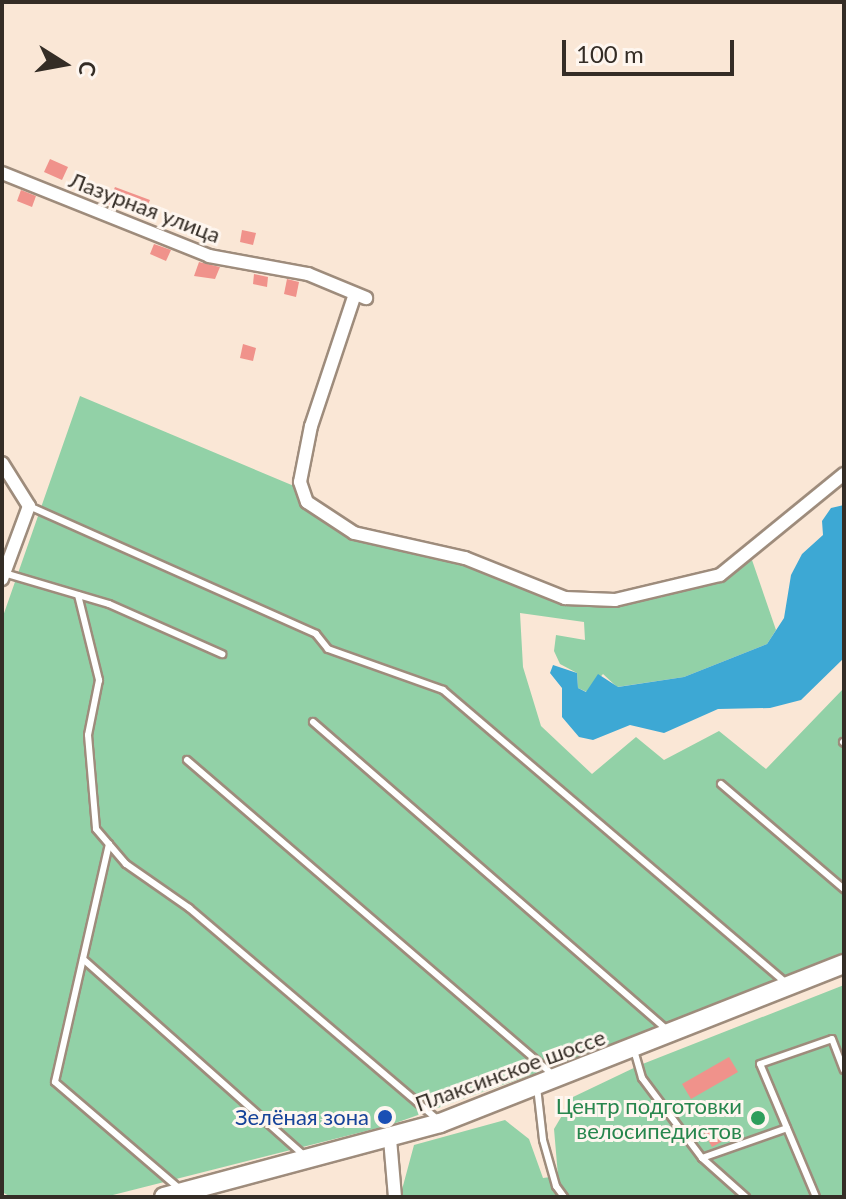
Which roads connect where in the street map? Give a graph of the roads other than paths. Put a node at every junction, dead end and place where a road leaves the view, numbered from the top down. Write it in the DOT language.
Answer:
graph roads {
  1 [pos="3,176"];
  2 [pos="2,463"];
  3 [pos="844,474"];
  4 [pos="29,506"];
  5 [pos="3,576"];
  6 [pos="78,595"];
  7 [pos="222,654"];
  8 [pos="313,722"];
  9 [pos="187,760"];
  10 [pos="721,784"];
  11 [pos="109,844"];
  12 [pos="844,889"];
  13 [pos="83,959"];
  14 [pos="844,964"];
  15 [pos="790,987"];
  16 [pos="673,1035"];
  17 [pos="634,1050"];
  18 [pos="841,1056"];
  19 [pos="844,1070"];
  20 [pos="558,1079"];
  21 [pos="537,1087"];
  22 [pos="440,1123"];
  23 [pos="787,1128"];
  24 [pos="390,1139"];
  25 [pos="702,1158"];
  26 [pos="309,1159"];
  27 [pos="183,1192"];
  28 [pos="164,1197"];
  29 [pos="395,1197"];
  30 [pos="564,1197"];
  31 [pos="746,1197"];
  32 [pos="816,1197"];
  1 -- 3 [label="street, Лазурная улица"];
  2 -- 4 [label="street"];
  4 -- 5 [label="street"];
  4 -- 15 [label="lane"];
  5 -- 6 [label="lane"];
  6 -- 7 [label="lane"];
  6 -- 11 [label="lane"];
  8 -- 16 [label="lane"];
  9 -- 20 [label="lane"];
  10 -- 12 [label="lane"];
  11 -- 13 [label="lane"];
  11 -- 22 [label="lane"];
  13 -- 26 [label="lane"];
  13 -- 27 [label="lane"];
  14 -- 15 [label="main road, Плаксинское шоссе"];
  15 -- 16 [label="main road, Плаксинское шоссе"];
  16 -- 17 [label="main road, Плаксинское шоссе"];
  17 -- 20 [label="main road, Плаксинское шоссе"];
  17 -- 25 [label="lane"];
  18 -- 19 [label="lane"];
  18 -- 23 [label="lane"];
  20 -- 21 [label="main road, Плаксинское шоссе"];
  21 -- 22 [label="main road, Плаксинское шоссе"];
  21 -- 30 [label="lane"];
  22 -- 24 [label="main road, Плаксинское шоссе"];
  23 -- 25 [label="lane"];
  23 -- 32 [label="lane"];
  24 -- 26 [label="main road, Плаксинское шоссе"];
  24 -- 29 [label="street"];
  25 -- 31 [label="lane"];
  26 -- 27 [label="main road, Плаксинское шоссе"];
  27 -- 28 [label="main road, Плаксинское шоссе"];
}
